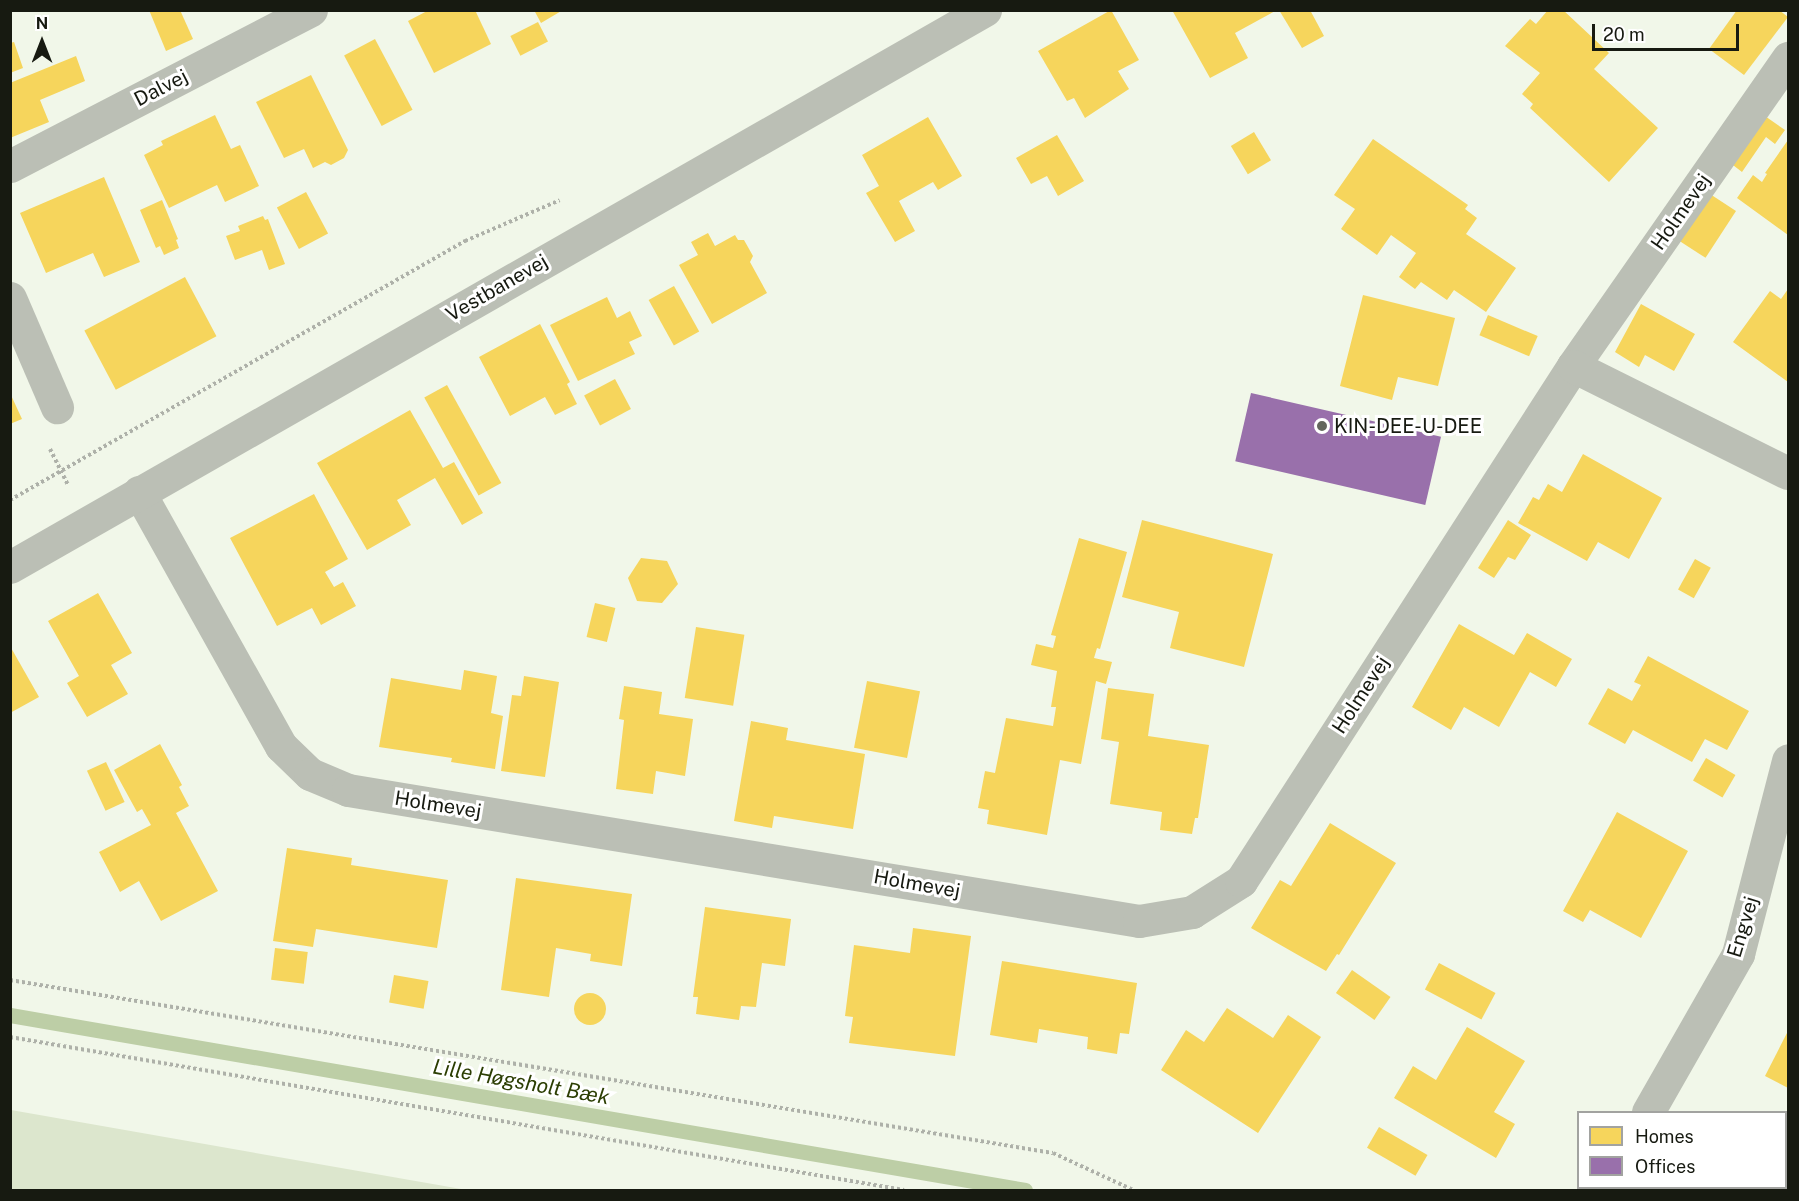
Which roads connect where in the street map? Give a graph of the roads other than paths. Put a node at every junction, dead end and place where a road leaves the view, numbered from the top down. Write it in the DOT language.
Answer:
graph roads {
  1 [pos="311,10"];
  2 [pos="985,10"];
  3 [pos="1788,58"];
  4 [pos="10,166"];
  5 [pos="10,298"];
  6 [pos="1574,366"];
  7 [pos="57,407"];
  8 [pos="1788,473"];
  9 [pos="138,492"];
  10 [pos="10,567"];
  11 [pos="1788,760"];
  12 [pos="1649,1111"];
  1 -- 4 [label="street, Dalvej"];
  2 -- 9 [label="street, Vestbanevej"];
  3 -- 6 [label="street, Holmevej"];
  5 -- 7 [label="street"];
  6 -- 8 [label="street"];
  6 -- 9 [label="street, Holmevej"];
  9 -- 10 [label="street, Vestbanevej"];
  11 -- 12 [label="street, Engvej"];
}
